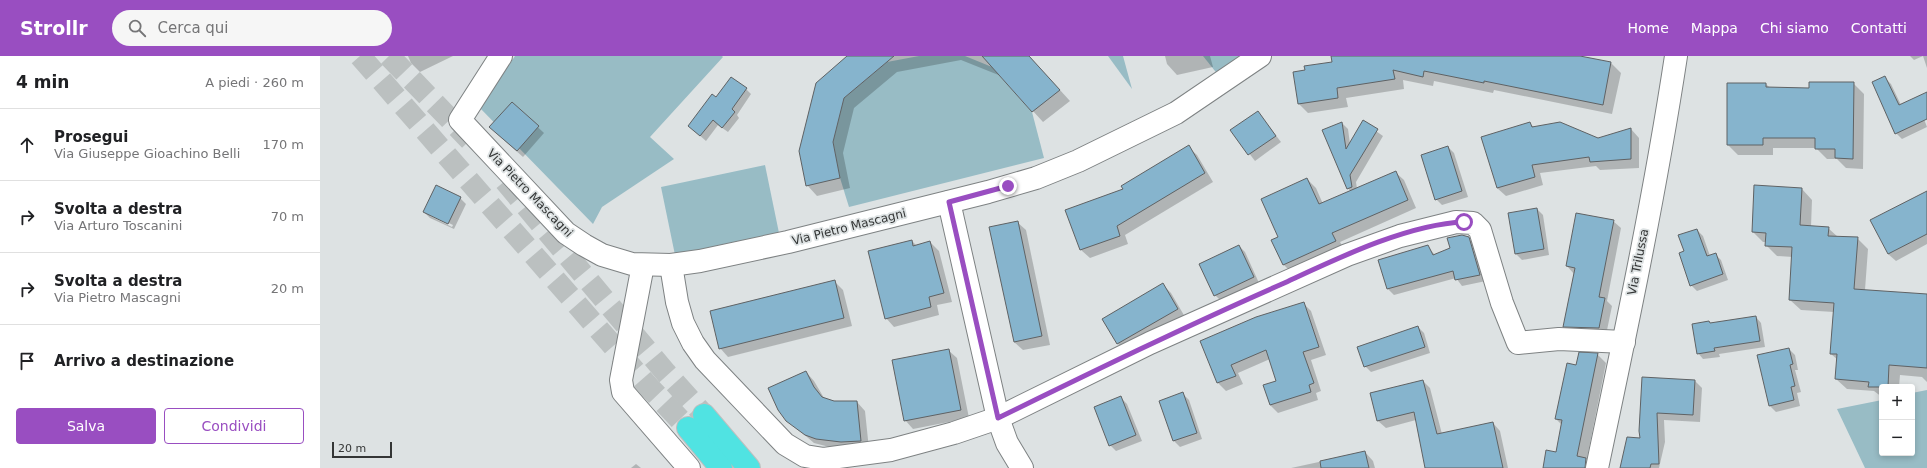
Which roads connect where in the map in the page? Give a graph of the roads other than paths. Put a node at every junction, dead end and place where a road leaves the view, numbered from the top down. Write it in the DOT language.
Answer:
graph roads {
  1 [pos="502,56"];
  2 [pos="1260,56"];
  3 [pos="1676,56"];
  4 [pos="949,202"];
  5 [pos="643,265"];
  6 [pos="672,265"];
  7 [pos="1624,342"];
  8 [pos="998,418"];
  9 [pos="689,468"];
  10 [pos="721,468"];
  11 [pos="749,468"];
  12 [pos="1022,468"];
  13 [pos="1597,468"];
  1 -- 5 [label="street, Via Pietro Mascagni"];
  2 -- 4 [label="street, Via Pietro Mascagni"];
  3 -- 7 [label="street, Via Trilussa"];
  4 -- 6 [label="street, Via Pietro Mascagni"];
  4 -- 8 [label="street"];
  5 -- 6 [label="street, Via Pietro Mascagni"];
  5 -- 9 [label="street"];
  6 -- 8 [label="street"];
  7 -- 8 [label="street"];
  7 -- 13 [label="street, Via Trilussa"];
  8 -- 12 [label="street"];
  10 -- 11 [label="highway"];
}
